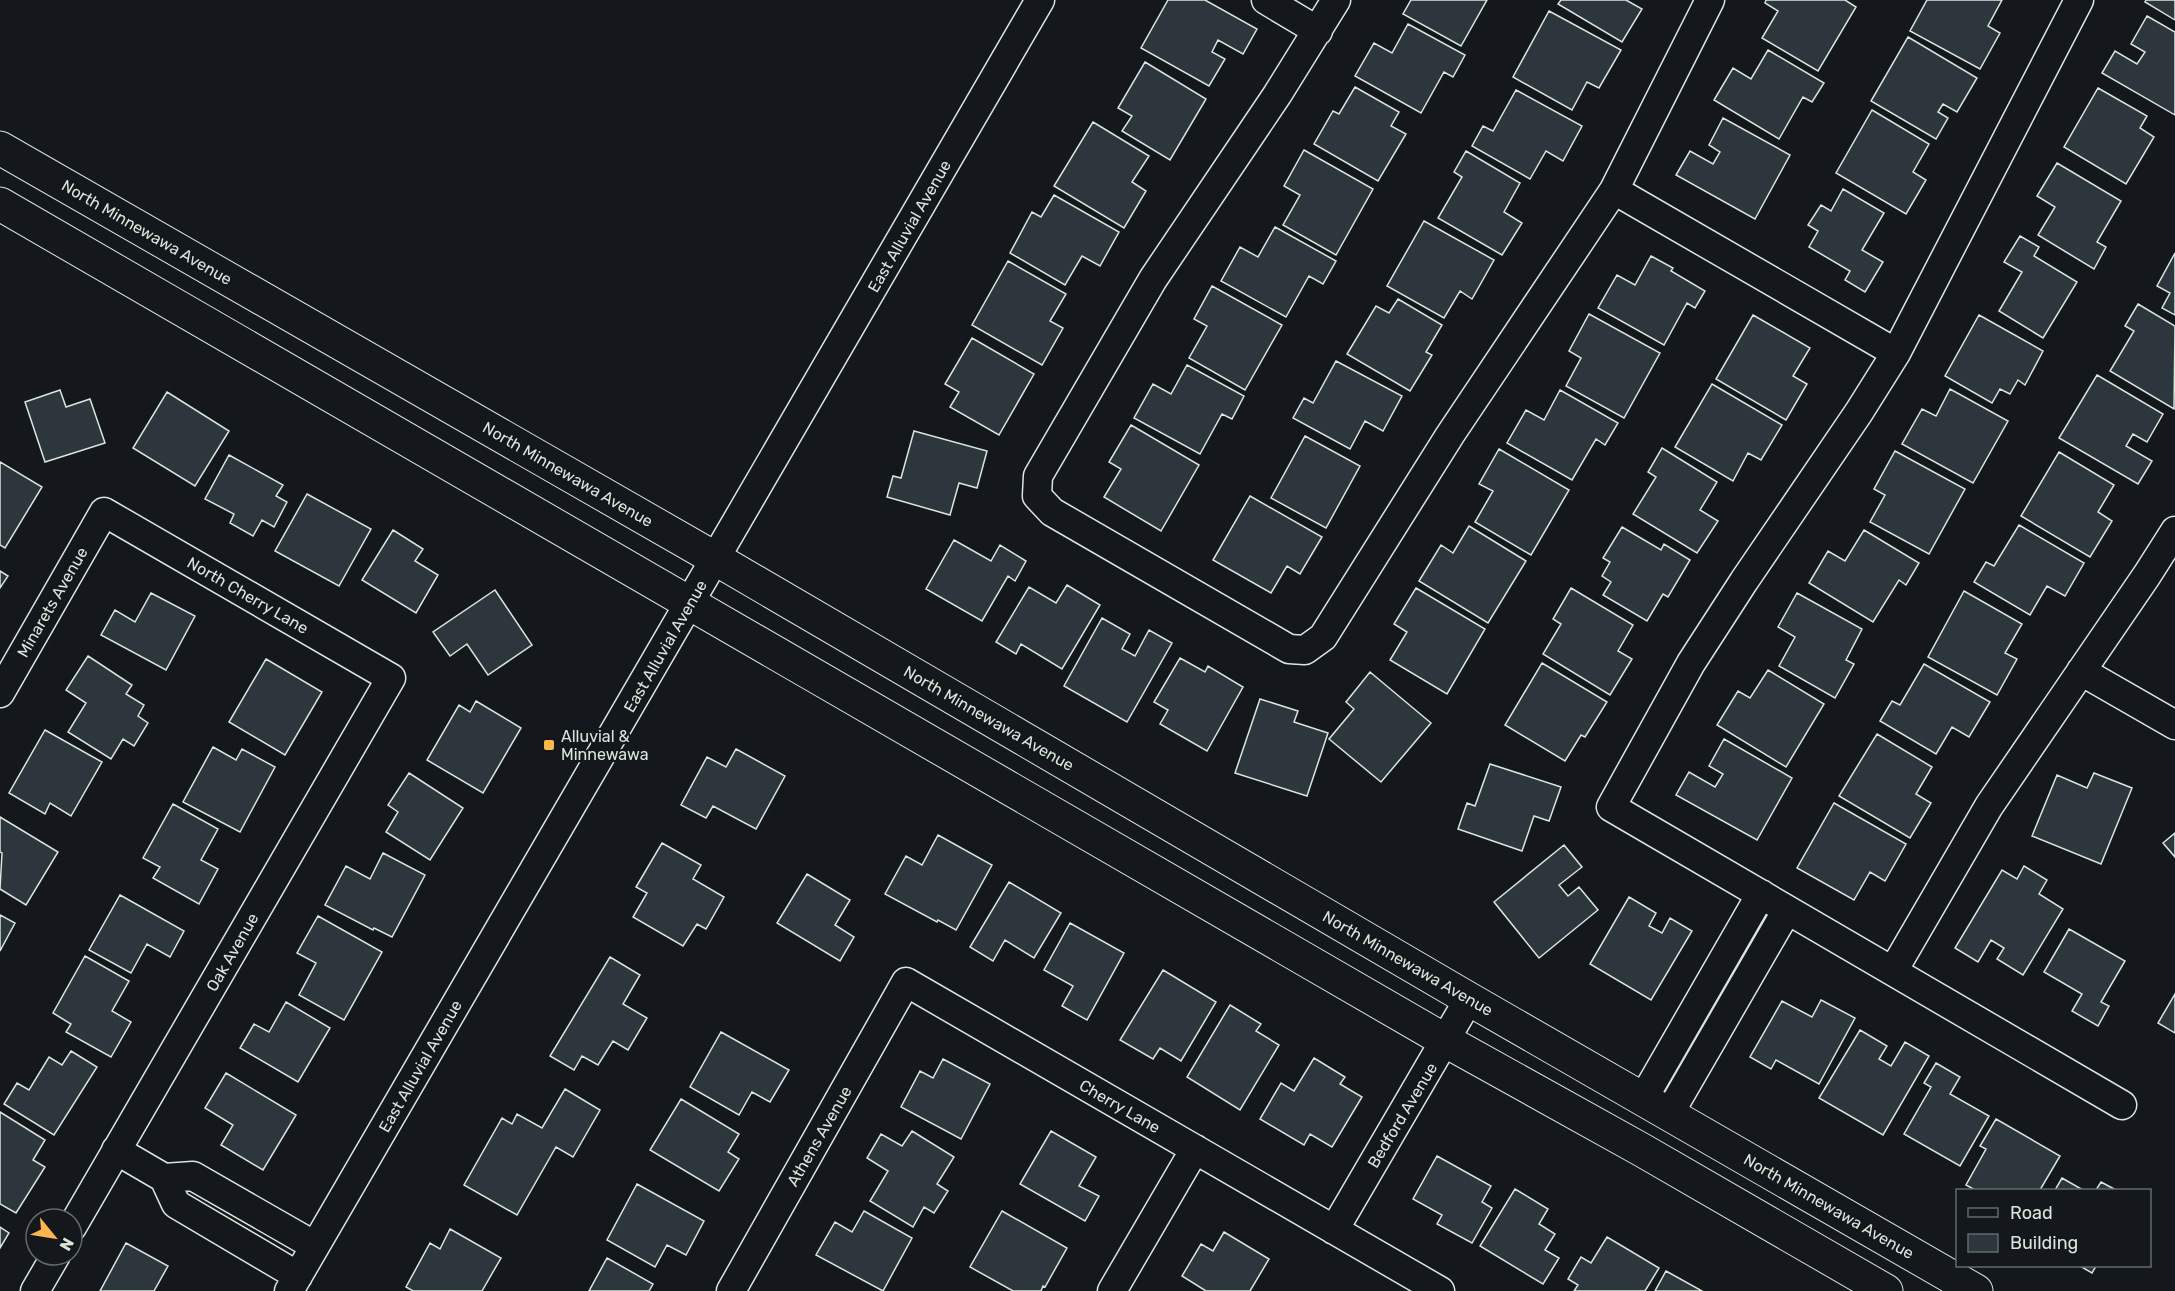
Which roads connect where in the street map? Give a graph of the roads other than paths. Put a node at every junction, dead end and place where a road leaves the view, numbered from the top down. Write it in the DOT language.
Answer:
graph roads {
  1 [pos="1040,0"];
  2 [pos="1266,0"];
  3 [pos="1710,0"];
  4 [pos="2079,0"];
  5 [pos="1334,1"];
  6 [pos="1318,31"];
  7 [pos="0,148"];
  8 [pos="1614,190"];
  9 [pos="0,204"];
  10 [pos="1896,353"];
  11 [pos="104,512"];
  12 [pos="2175,531"];
  13 [pos="716,559"];
  14 [pos="690,603"];
  15 [pos="2081,671"];
  16 [pos="391,678"];
  17 [pos="0,693"];
  18 [pos="2175,725"];
  19 [pos="1761,894"];
  20 [pos="1787,910"];
  21 [pos="1893,971"];
  22 [pos="906,982"];
  23 [pos="1469,999"];
  24 [pos="1446,1041"];
  25 [pos="2122,1105"];
  26 [pos="1656,1107"];
  27 [pos="1195,1149"];
  28 [pos="116,1150"];
  29 [pos="164,1178"];
  30 [pos="241,1203"];
  31 [pos="83,1207"];
  32 [pos="1334,1230"];
  33 [pos="225,1231"];
  34 [pos="315,1246"];
  35 [pos="49,1267"];
  36 [pos="293,1283"];
  37 [pos="35,1291"];
  38 [pos="731,1291"];
  39 [pos="1112,1291"];
  40 [pos="1440,1291"];
  41 [pos="1886,1291"];
  42 [pos="1976,1291"];
  1 -- 13 [label="street, East Alluvial Avenue"];
  2 -- 6 [label="street"];
  3 -- 8 [label="street"];
  4 -- 10 [label="street"];
  5 -- 6 [label="street"];
  6 -- 8 [label="street"];
  7 -- 13 [label="main road, North Minnewawa Avenue"];
  8 -- 10 [label="street"];
  9 -- 14 [label="main road"];
  10 -- 19 [label="street"];
  11 -- 16 [label="street, North Cherry Lane"];
  11 -- 17 [label="street, Minarets Avenue"];
  12 -- 15 [label="street"];
  13 -- 14 [label="street, East Alluvial Avenue"];
  13 -- 23 [label="main road, North Minnewawa Avenue"];
  14 -- 24 [label="main road"];
  14 -- 34 [label="street, East Alluvial Avenue"];
  15 -- 18 [label="street"];
  15 -- 21 [label="street"];
  16 -- 28 [label="street, Oak Avenue"];
  19 -- 20 [label="street"];
  19 -- 26 [label="street"];
  20 -- 21 [label="street"];
  20 -- 26 [label="street"];
  21 -- 25 [label="street"];
  22 -- 27 [label="street, Cherry Lane"];
  22 -- 38 [label="street, Athens Avenue"];
  23 -- 24 [label="street, Bedford Avenue"];
  23 -- 26 [label="main road, North Minnewawa Avenue"];
  24 -- 32 [label="street, Bedford Avenue"];
  24 -- 41 [label="main road"];
  26 -- 42 [label="main road, North Minnewawa Avenue"];
  27 -- 32 [label="street, Cherry Lane"];
  27 -- 39 [label="street"];
  28 -- 29 [label="street"];
  28 -- 31 [label="street, Oak Avenue"];
  29 -- 30 [label="street"];
  29 -- 33 [label="street"];
  30 -- 33 [label="street"];
  30 -- 34 [label="street"];
  32 -- 40 [label="street"];
  33 -- 36 [label="street"];
  34 -- 36 [label="street, East Alluvial Avenue"];
  35 -- 37 [label="street"];
}
